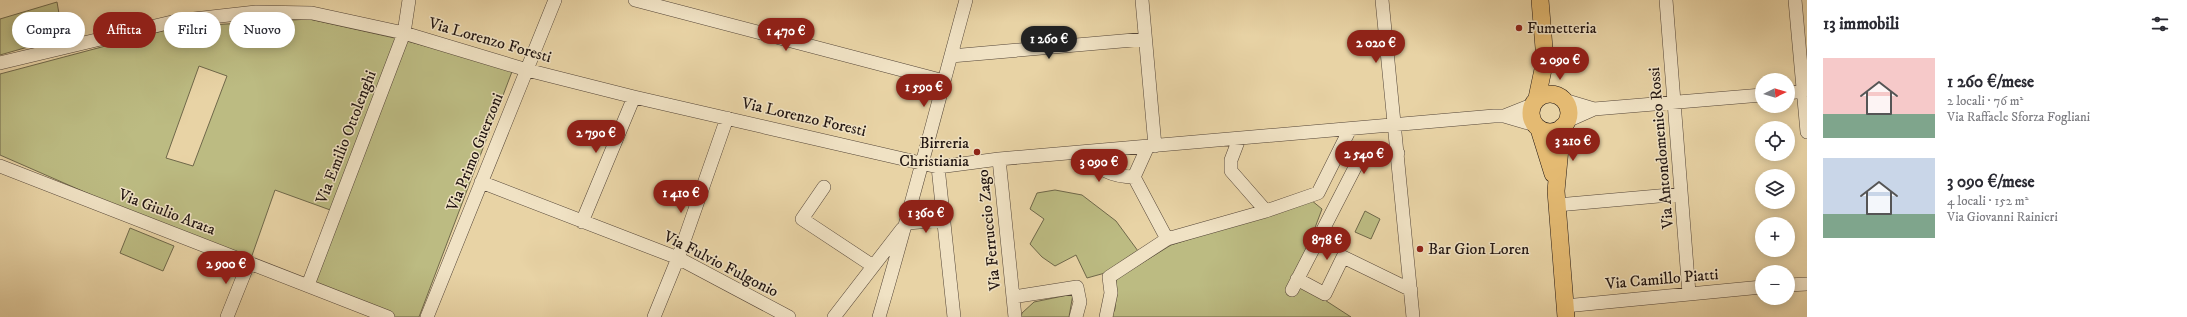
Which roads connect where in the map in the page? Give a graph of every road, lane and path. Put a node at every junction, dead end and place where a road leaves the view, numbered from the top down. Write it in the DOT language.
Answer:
graph roads {
  1 [pos="409,0"];
  2 [pos="555,0"];
  3 [pos="635,0"];
  4 [pos="966,0"];
  5 [pos="1142,0"];
  6 [pos="1382,0"];
  7 [pos="1540,0"];
  8 [pos="1666,0"];
  9 [pos="1796,0"];
  10 [pos="404,32"];
  11 [pos="1145,39"];
  12 [pos="951,56"];
  13 [pos="1545,60"];
  14 [pos="0,63"];
  15 [pos="527,70"];
  16 [pos="944,81"];
  17 [pos="1803,91"];
  18 [pos="1795,92"];
  19 [pos="634,96"];
  20 [pos="1755,96"];
  21 [pos="1562,98"];
  22 [pos="1534,102"];
  23 [pos="1674,103"];
  24 [pos="1594,109"];
  25 [pos="1504,116"];
  26 [pos="727,118"];
  27 [pos="1564,124"];
  28 [pos="1394,125"];
  29 [pos="1537,127"];
  30 [pos="1350,129"];
  31 [pos="1807,132"];
  32 [pos="1239,139"];
  33 [pos="1151,146"];
  34 [pos="1083,152"];
  35 [pos="1398,153"];
  36 [pos="999,159"];
  37 [pos="921,161"];
  38 [pos="0,166"];
  39 [pos="938,167"];
  40 [pos="1134,177"];
  41 [pos="481,182"];
  42 [pos="824,187"];
  43 [pos="1318,193"];
  44 [pos="1681,194"];
  45 [pos="1556,198"];
  46 [pos="1335,204"];
  47 [pos="1266,211"];
  48 [pos="944,220"];
  49 [pos="582,222"];
  50 [pos="907,223"];
  51 [pos="1167,239"];
  52 [pos="678,258"];
  53 [pos="249,262"];
  54 [pos="874,266"];
  55 [pos="1807,284"];
  56 [pos="308,285"];
  57 [pos="1795,285"];
  58 [pos="1755,288"];
  59 [pos="1411,290"];
  60 [pos="1689,293"];
  61 [pos="1013,297"];
  62 [pos="1566,311"];
  63 [pos="227,317"];
  64 [pos="388,317"];
  65 [pos="427,317"];
  66 [pos="654,317"];
  67 [pos="789,317"];
  68 [pos="834,317"];
  69 [pos="879,317"];
  70 [pos="954,317"];
  71 [pos="1015,317"];
  72 [pos="1076,317"];
  73 [pos="1106,317"];
  74 [pos="1414,317"];
  1 -- 10 [label="street, Via Emilio Ottolenghi"];
  2 -- 15 [label="street, Via Primo Guerzoni"];
  3 -- 16 [label="street"];
  4 -- 12 [label="street"];
  5 -- 11 [label="street"];
  6 -- 28 [label="street"];
  7 -- 13 [label="main road"];
  8 -- 23 [label="street, Via Antondomenico Rossi"];
  9 -- 17 [label="street"];
  10 -- 14 [label="street, Via Lorenzo Foresti"];
  10 -- 15 [label="street, Via Lorenzo Foresti"];
  10 -- 56 [label="street, Via Emilio Ottolenghi"];
  11 -- 12 [label="street"];
  11 -- 33 [label="street"];
  12 -- 16 [label="street"];
  13 -- 21 [label="main road"];
  13 -- 22 [label="main road"];
  15 -- 19 [label="street, Via Lorenzo Foresti"];
  15 -- 41 [label="street, Via Primo Guerzoni"];
  16 -- 37 [label="street"];
  17 -- 18 [label="street"];
  17 -- 31 [label="street"];
  19 -- 26 [label="street, Via Lorenzo Foresti"];
  19 -- 49 [label="street"];
  20 -- 23 [label="street"];
  21 -- 22 [label="main road"];
  21 -- 24 [label="street"];
  21 -- 27 [label="main road"];
  22 -- 25 [label="street"];
  22 -- 29 [label="main road"];
  23 -- 24 [label="street"];
  23 -- 44 [label="street, Via Antondomenico Rossi"];
  24 -- 27 [label="street"];
  25 -- 28 [label="street"];
  25 -- 29 [label="street"];
  26 -- 37 [label="street, Via Lorenzo Foresti"];
  26 -- 52 [label="street"];
  27 -- 29 [label="main road"];
  27 -- 45 [label="main road"];
  28 -- 30 [label="street"];
  28 -- 35 [label="street"];
  29 -- 45 [label="main road"];
  30 -- 32 [label="street"];
  30 -- 43 [label="street"];
  32 -- 33 [label="street"];
  32 -- 47 [label="street"];
  33 -- 34 [label="street"];
  33 -- 40 [label="street"];
  34 -- 36 [label="street"];
  34 -- 40 [label="street"];
  35 -- 46 [label="street"];
  35 -- 59 [label="street"];
  36 -- 39 [label="street"];
  36 -- 61 [label="street, Via Ferruccio Zago"];
  37 -- 39 [label="street, Via Lorenzo Foresti"];
  37 -- 50 [label="street"];
  38 -- 53 [label="street, Via Giulio Arata"];
  39 -- 48 [label="street"];
  40 -- 51 [label="street"];
  41 -- 49 [label="street, Via Fulvio Fulgonio"];
  41 -- 65 [label="street, Via Primo Guerzoni"];
  42 -- 54 [label="street"];
  43 -- 46 [label="street"];
  43 -- 47 [label="street"];
  44 -- 45 [label="street"];
  44 -- 60 [label="street, Via Antondomenico Rossi"];
  45 -- 62 [label="main road"];
  46 -- 59 [label="street"];
  47 -- 51 [label="street"];
  48 -- 50 [label="street"];
  48 -- 70 [label="street"];
  49 -- 52 [label="street, Via Fulvio Fulgonio"];
  50 -- 54 [label="street"];
  50 -- 69 [label="street"];
  51 -- 73 [label="street"];
  52 -- 66 [label="street"];
  52 -- 67 [label="street, Via Fulvio Fulgonio"];
  53 -- 56 [label="street, Via Giulio Arata"];
  53 -- 63 [label="street"];
  54 -- 68 [label="street"];
  55 -- 57 [label="street"];
  56 -- 64 [label="street, Via Giulio Arata"];
  58 -- 60 [label="street, Via Camillo Piatti"];
  59 -- 74 [label="street"];
  60 -- 62 [label="street, Via Camillo Piatti"];
  61 -- 71 [label="street, Via Ferruccio Zago"];
  61 -- 72 [label="street, Via Ferruccio Zago"];
}
